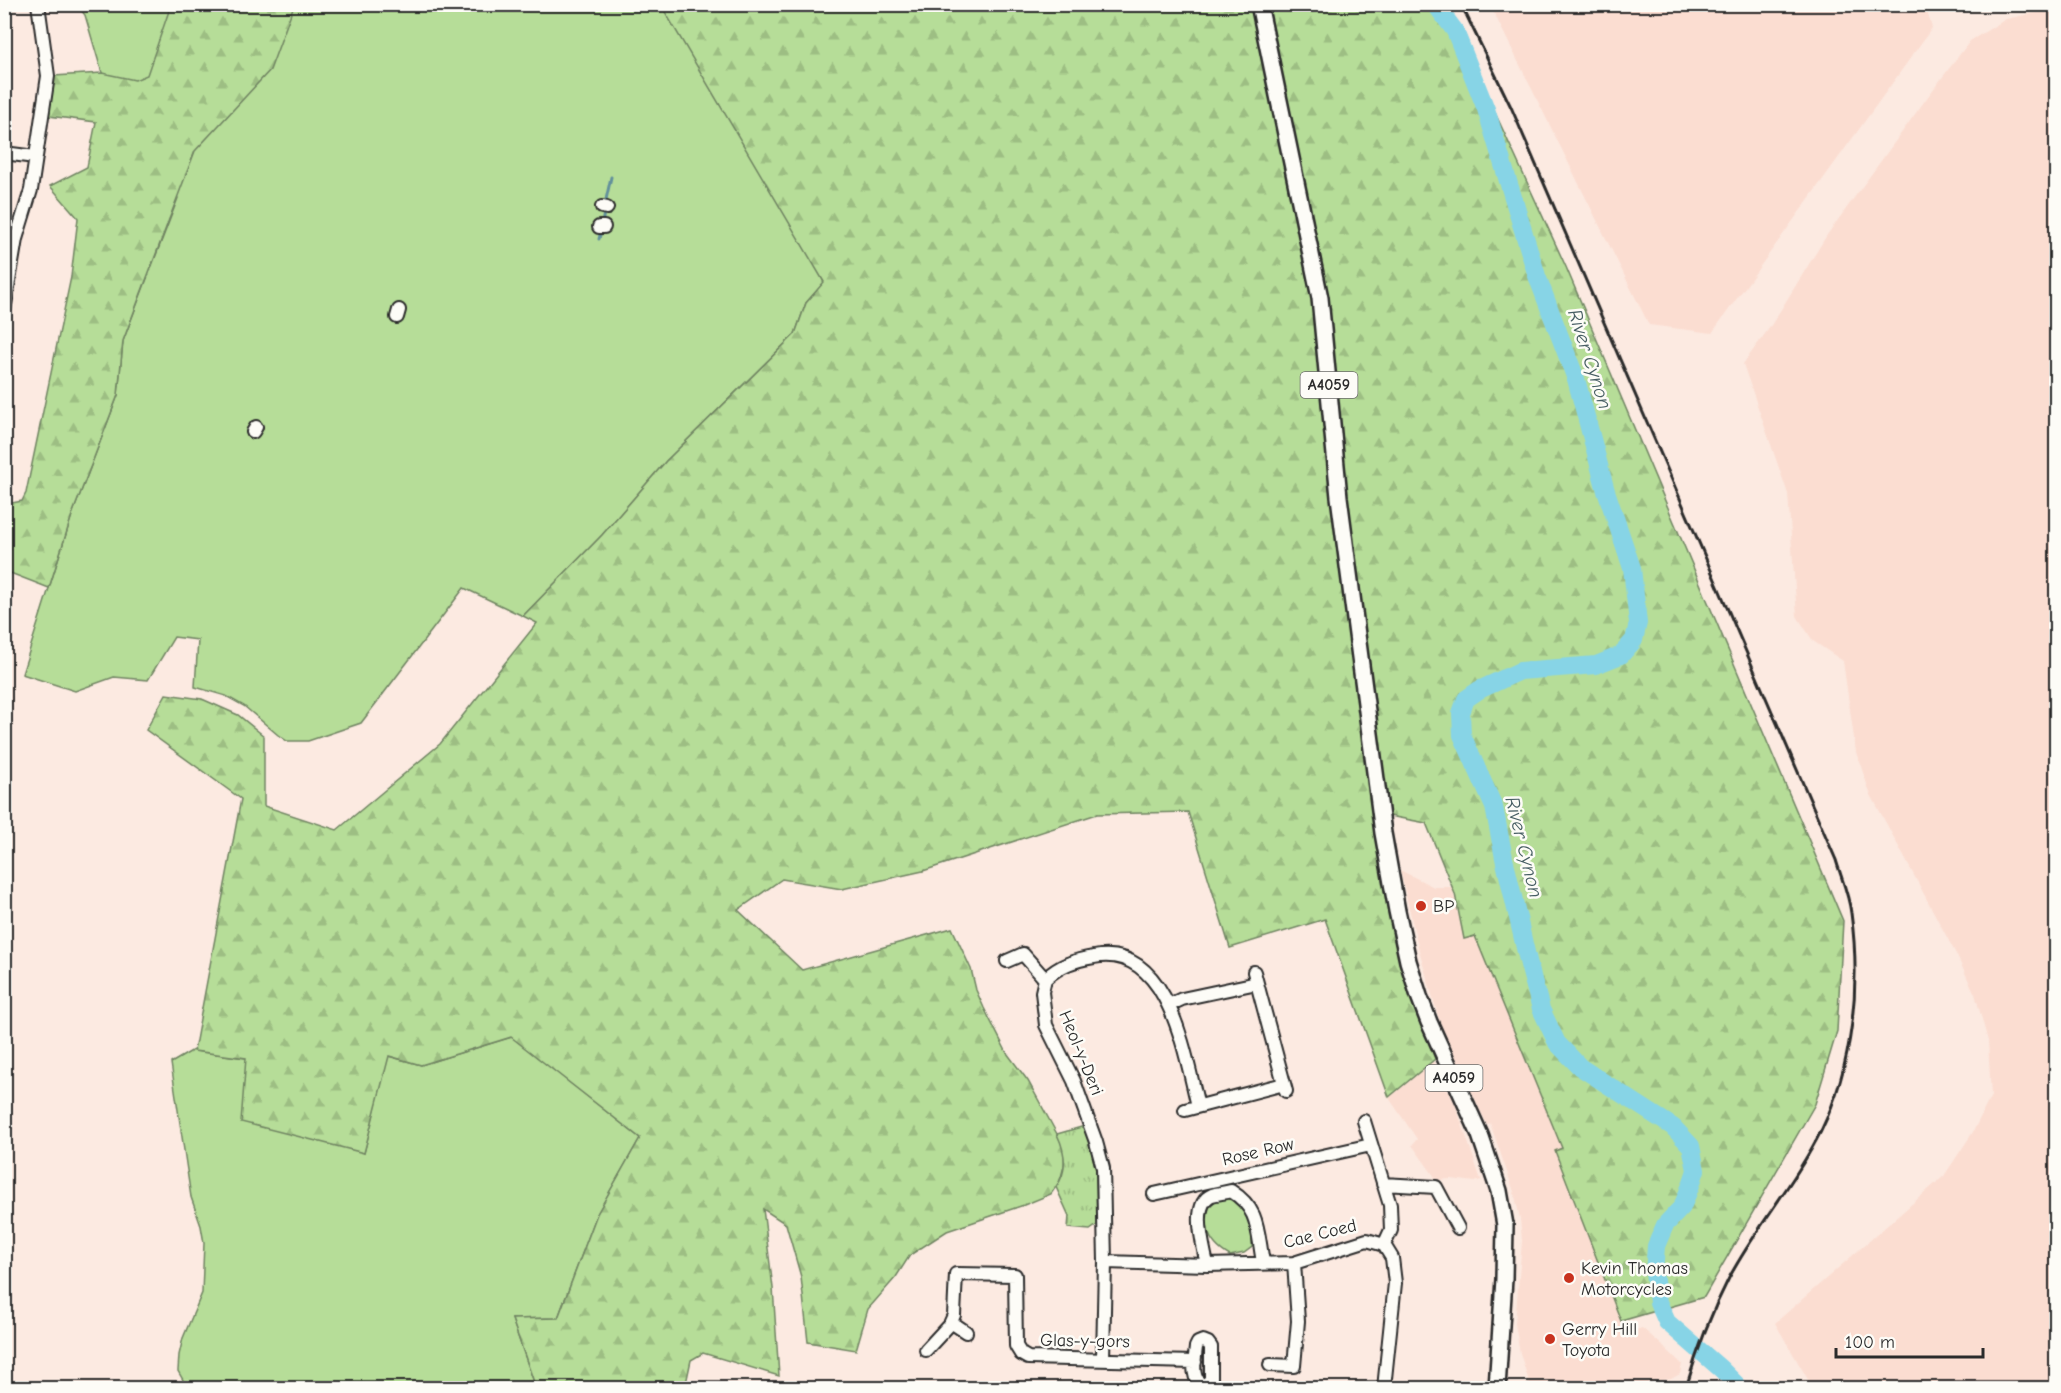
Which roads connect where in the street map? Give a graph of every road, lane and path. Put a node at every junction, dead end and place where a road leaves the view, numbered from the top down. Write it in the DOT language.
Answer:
graph roads {
  1 [pos="38,4"];
  2 [pos="1258,4"];
  3 [pos="4,153"];
  4 [pos="35,157"];
  5 [pos="4,311"];
  6 [pos="1007,961"];
  7 [pos="1045,979"];
  8 [pos="1169,1005"];
  9 [pos="1364,1121"];
  10 [pos="1371,1145"];
  11 [pos="1383,1184"];
  12 [pos="1154,1194"];
  13 [pos="1458,1228"];
  14 [pos="1384,1245"];
  15 [pos="1105,1262"];
  16 [pos="1263,1262"];
  17 [pos="1294,1263"];
  18 [pos="1207,1265"];
  19 [pos="951,1322"];
  20 [pos="966,1332"];
  21 [pos="926,1350"];
  22 [pos="1102,1360"];
  23 [pos="1195,1362"];
  24 [pos="1270,1365"];
  25 [pos="1384,1389"];
  26 [pos="1497,1389"];
  1 -- 4 [label="street"];
  2 -- 26 [label="main road, A4059"];
  3 -- 4 [label="street"];
  4 -- 5 [label="street"];
  6 -- 7 [label="street"];
  7 -- 8 [label="street"];
  7 -- 15 [label="street, Heol-y-Deri"];
  8 -- 8 [label="street"];
  9 -- 10 [label="street"];
  10 -- 11 [label="street"];
  10 -- 12 [label="street, Rose Row"];
  11 -- 13 [label="street"];
  11 -- 14 [label="street"];
  14 -- 17 [label="street, Cae Coed"];
  14 -- 25 [label="street"];
  15 -- 18 [label="street, Cae Coed"];
  15 -- 22 [label="street, Heol-y-Deri"];
  16 -- 17 [label="street, Cae Coed"];
  16 -- 18 [label="street, Cae Coed"];
  16 -- 18 [label="street, Cae Coed"];
  17 -- 24 [label="street"];
  19 -- 20 [label="street"];
  19 -- 21 [label="street"];
  19 -- 22 [label="street, Glas-y-gors"];
  22 -- 23 [label="street, Glas-y-gors"];
}
